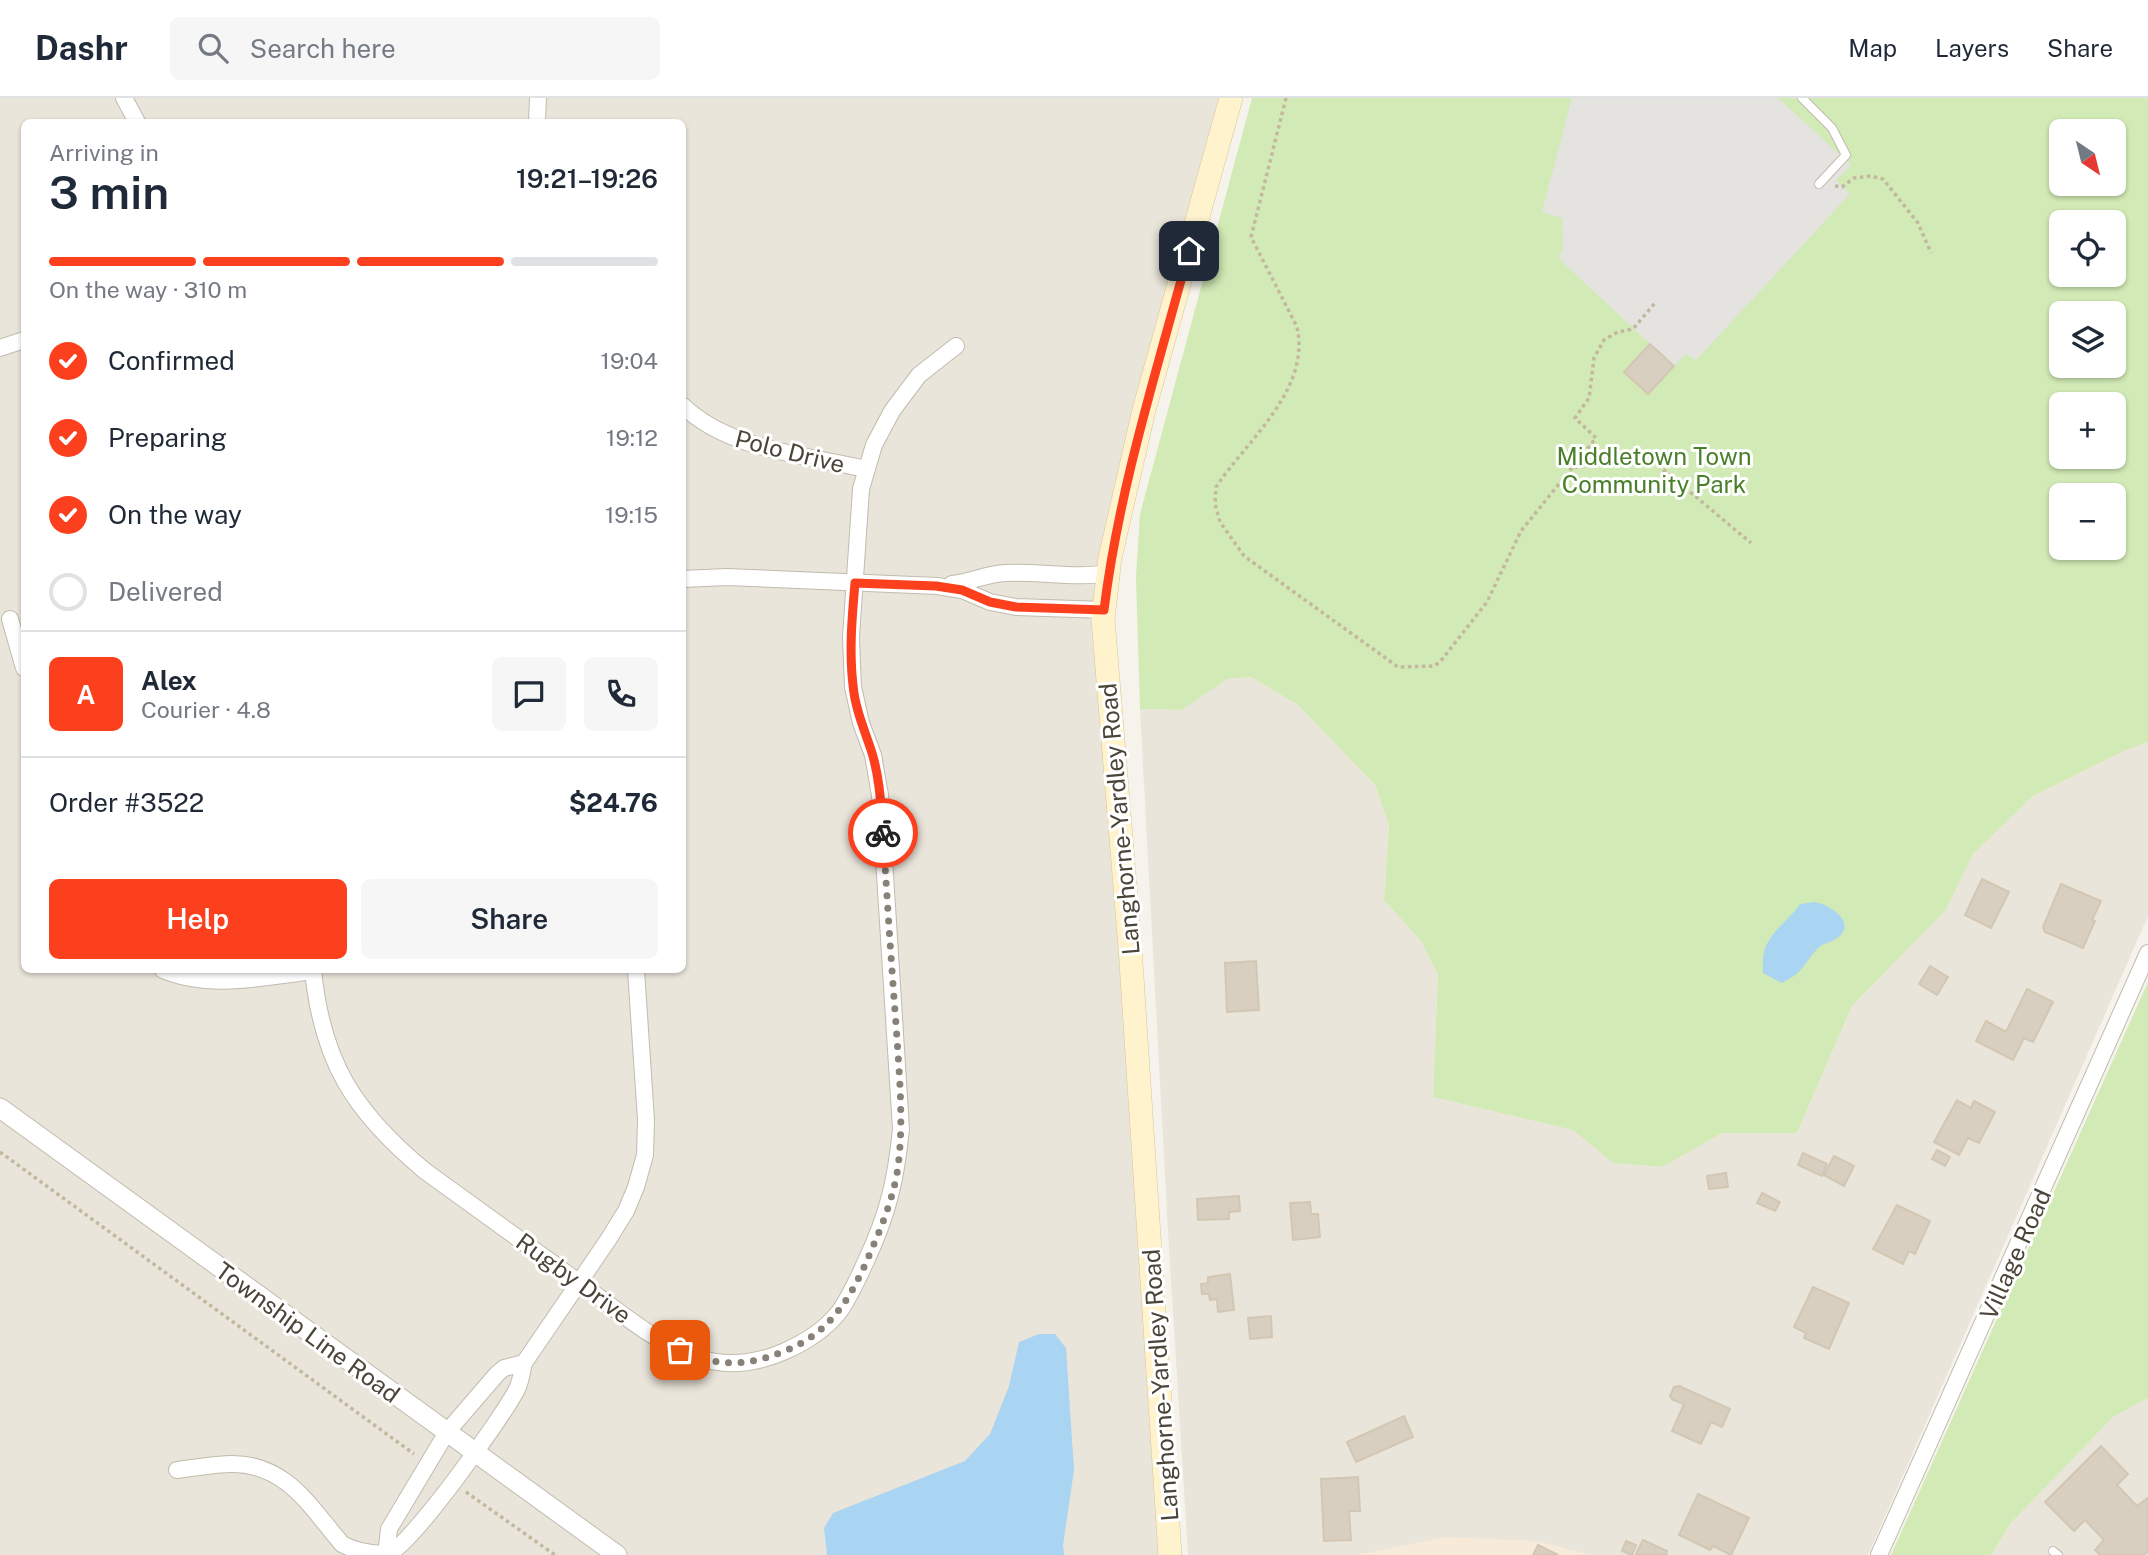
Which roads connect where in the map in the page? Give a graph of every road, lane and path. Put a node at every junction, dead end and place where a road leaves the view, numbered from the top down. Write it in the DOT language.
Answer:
graph roads {
  1 [pos="124,98"];
  2 [pos="537,98"];
  3 [pos="1231,98"];
  4 [pos="1286,98"];
  5 [pos="1802,98"];
  6 [pos="134,119"];
  7 [pos="537,119"];
  8 [pos="1819,184"];
  9 [pos="1931,253"];
  10 [pos="1656,303"];
  11 [pos="21,341"];
  12 [pos="956,346"];
  13 [pos="0,348"];
  14 [pos="686,408"];
  15 [pos="1574,467"];
  16 [pos="865,470"];
  17 [pos="1751,543"];
  18 [pos="1108,573"];
  19 [pos="686,579"];
  20 [pos="855,583"];
  21 [pos="936,586"];
  22 [pos="1104,610"];
  23 [pos="12,619"];
  24 [pos="21,656"];
  25 [pos="2148,953"];
  26 [pos="172,973"];
  27 [pos="291,973"];
  28 [pos="314,973"];
  29 [pos="636,973"];
  30 [pos="0,1108"];
  31 [pos="0,1152"];
  32 [pos="578,1282"];
  33 [pos="524,1363"];
  34 [pos="447,1432"];
  35 [pos="476,1453"];
  36 [pos="427,1464"];
  37 [pos="177,1470"];
  38 [pos="452,1482"];
  39 [pos="386,1555"];
  40 [pos="555,1555"];
  41 [pos="617,1555"];
  42 [pos="1170,1555"];
  43 [pos="1880,1555"];
  1 -- 6 [label="street"];
  2 -- 7 [label="street"];
  3 -- 18 [label="main road, Langhorne-Yardley Road"];
  4 -- 15 [label="path"];
  5 -- 8 [label="lane"];
  8 -- 9 [label="path"];
  10 -- 15 [label="path"];
  11 -- 13 [label="street"];
  12 -- 16 [label="street, Rugby Drive"];
  14 -- 16 [label="street, Polo Drive"];
  15 -- 17 [label="path"];
  16 -- 20 [label="street, Rugby Drive"];
  18 -- 21 [label="street"];
  18 -- 22 [label="main road, Langhorne-Yardley Road"];
  19 -- 20 [label="street"];
  20 -- 21 [label="street"];
  20 -- 32 [label="street, Rugby Drive"];
  21 -- 22 [label="street"];
  22 -- 42 [label="main road, Langhorne-Yardley Road"];
  23 -- 24 [label="street"];
  25 -- 43 [label="street, Village Road"];
  26 -- 27 [label="street"];
  28 -- 32 [label="street, Rugby Drive"];
  29 -- 32 [label="street"];
  30 -- 34 [label="street, Township Line Road"];
  31 -- 36 [label="path"];
  32 -- 33 [label="street"];
  33 -- 34 [label="street"];
  33 -- 35 [label="street"];
  34 -- 35 [label="street, Township Line Road"];
  34 -- 36 [label="street"];
  35 -- 38 [label="street"];
  35 -- 41 [label="street, Township Line Road"];
  36 -- 39 [label="street"];
  37 -- 39 [label="street"];
  38 -- 39 [label="street"];
  38 -- 40 [label="path"];
}
